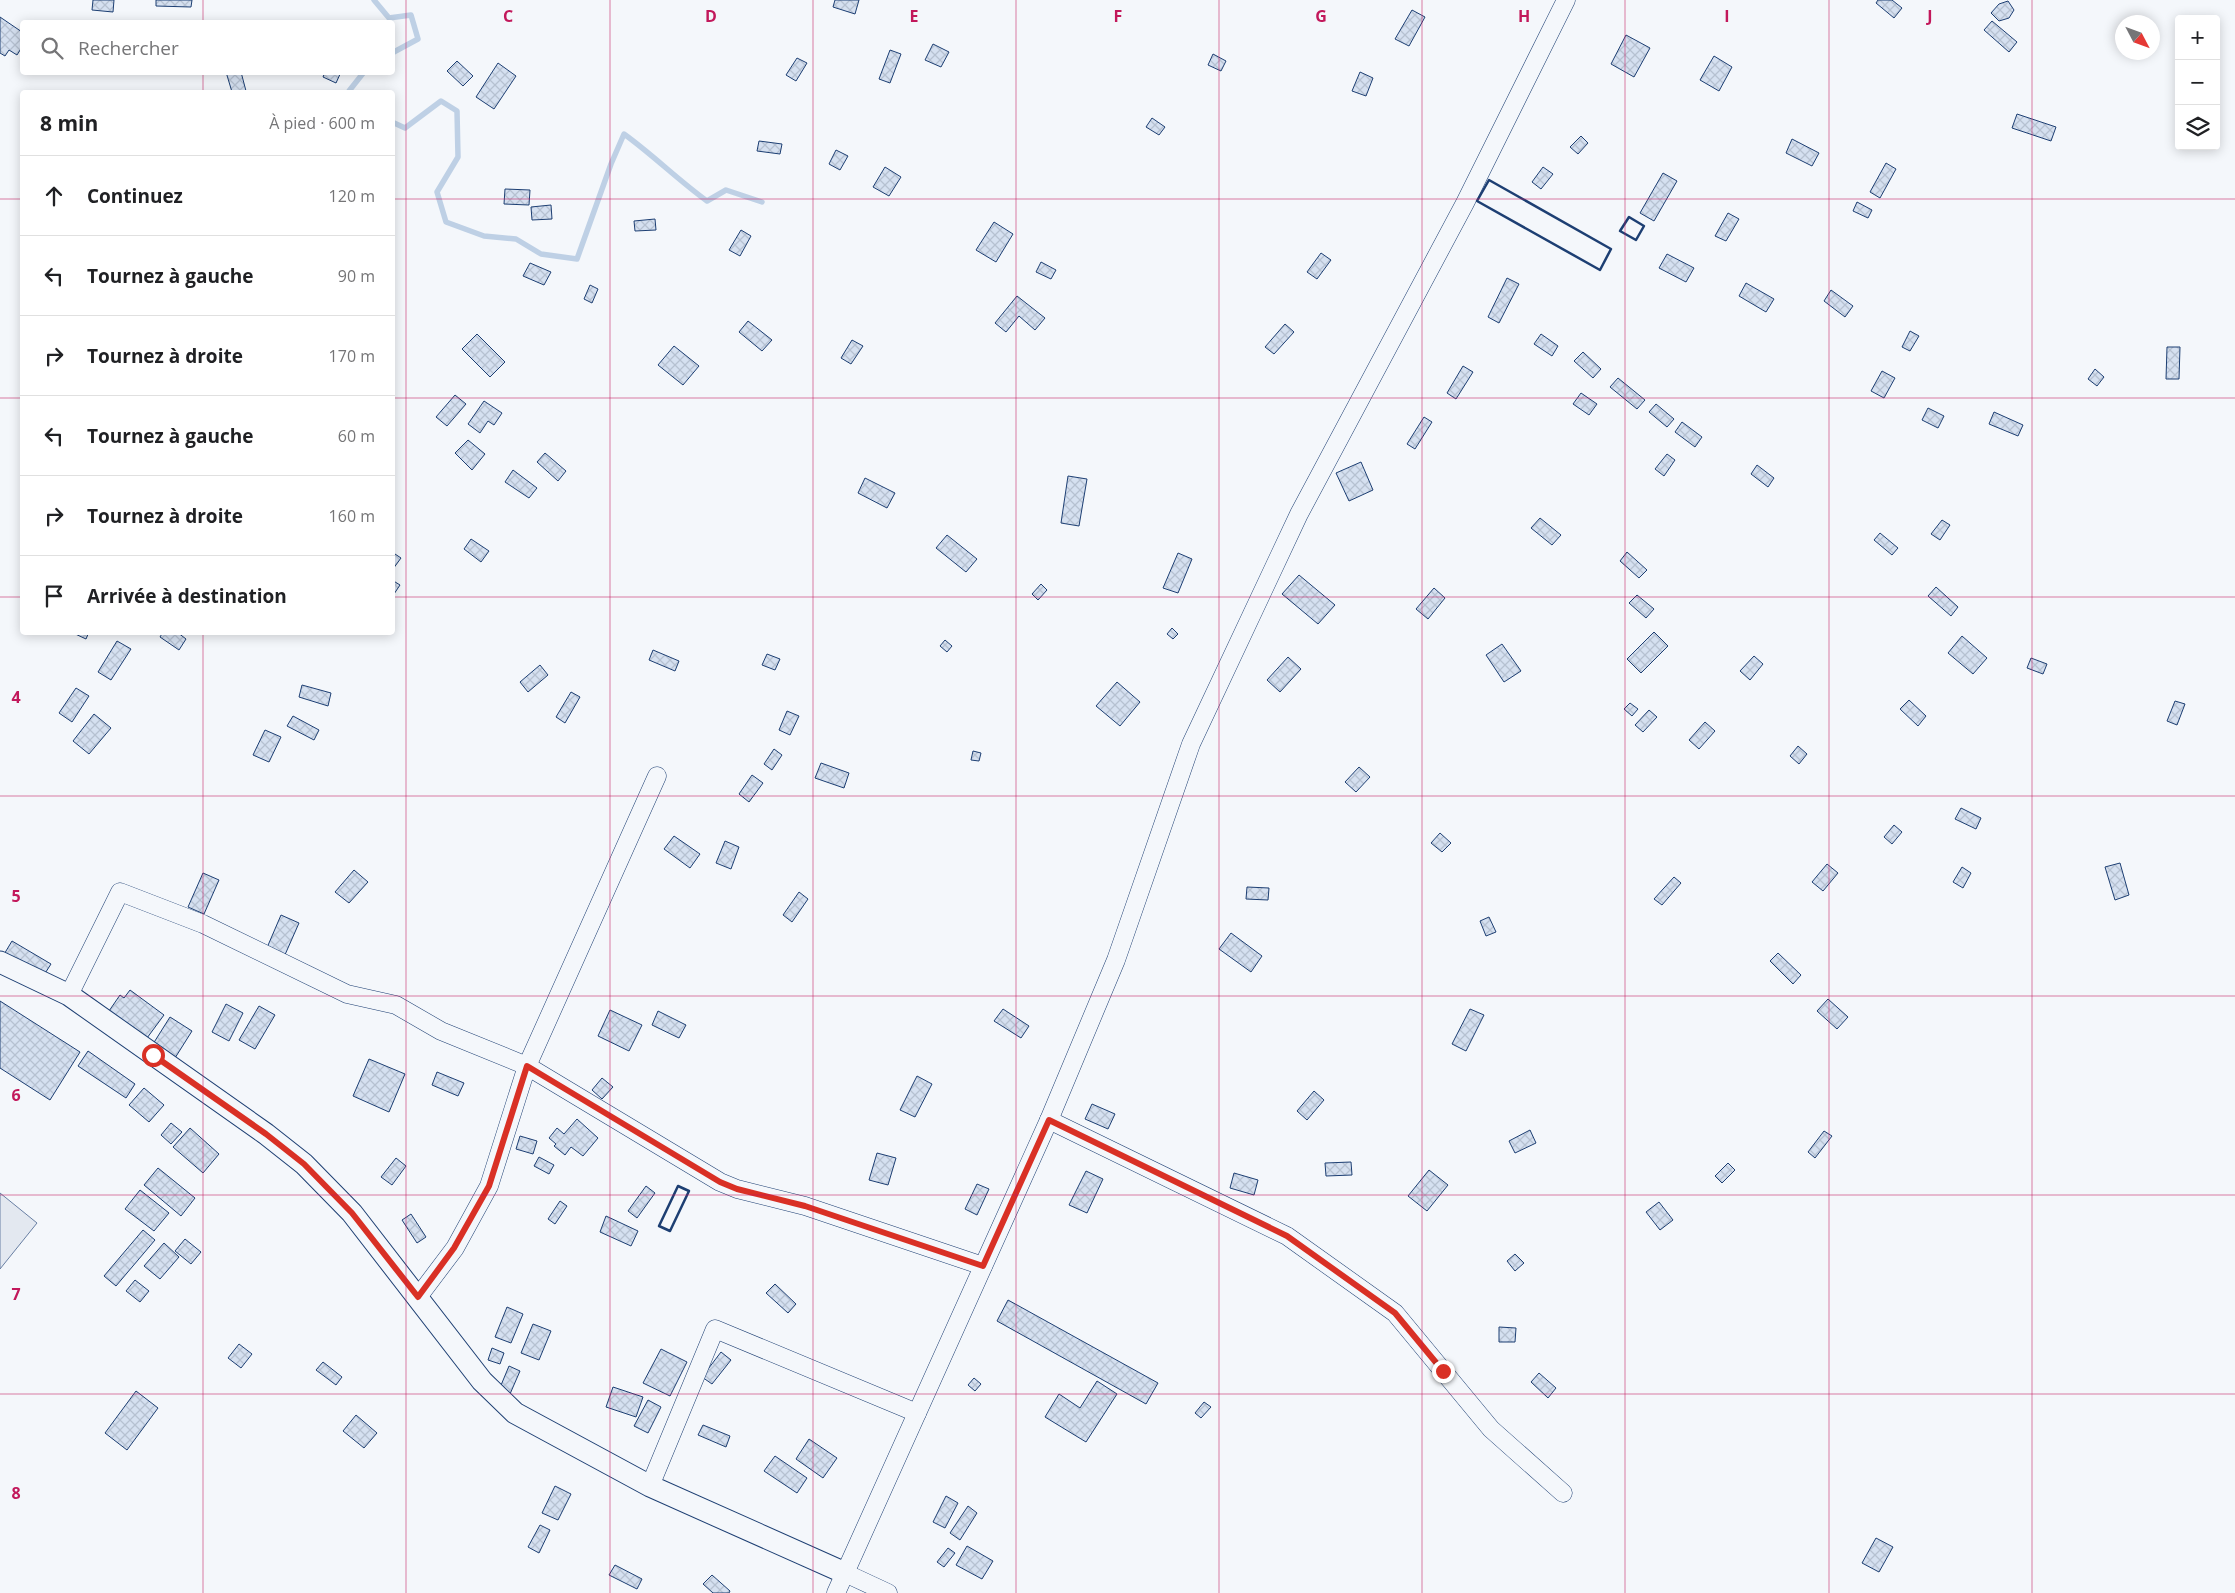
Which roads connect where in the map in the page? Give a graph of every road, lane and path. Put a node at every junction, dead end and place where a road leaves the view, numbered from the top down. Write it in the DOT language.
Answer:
graph roads {
  1 [pos="1566,0"];
  2 [pos="657,776"];
  3 [pos="0,962"];
  4 [pos="68,995"];
  5 [pos="527,1066"];
  6 [pos="1049,1120"];
  7 [pos="983,1266"];
  8 [pos="418,1297"];
  9 [pos="917,1413"];
  10 [pos="650,1486"];
  11 [pos="1563,1493"];
  12 [pos="845,1573"];
  13 [pos="836,1593"];
  14 [pos="888,1593"];
  1 -- 6 [label="street"];
  2 -- 5 [label="street"];
  3 -- 4 [label="street"];
  4 -- 5 [label="street"];
  4 -- 8 [label="street"];
  5 -- 7 [label="street"];
  5 -- 8 [label="street"];
  6 -- 7 [label="street"];
  6 -- 11 [label="street"];
  7 -- 9 [label="street"];
  8 -- 10 [label="street"];
  9 -- 10 [label="street"];
  9 -- 12 [label="street"];
  10 -- 12 [label="street"];
  12 -- 13 [label="street"];
  12 -- 14 [label="street"];
}
